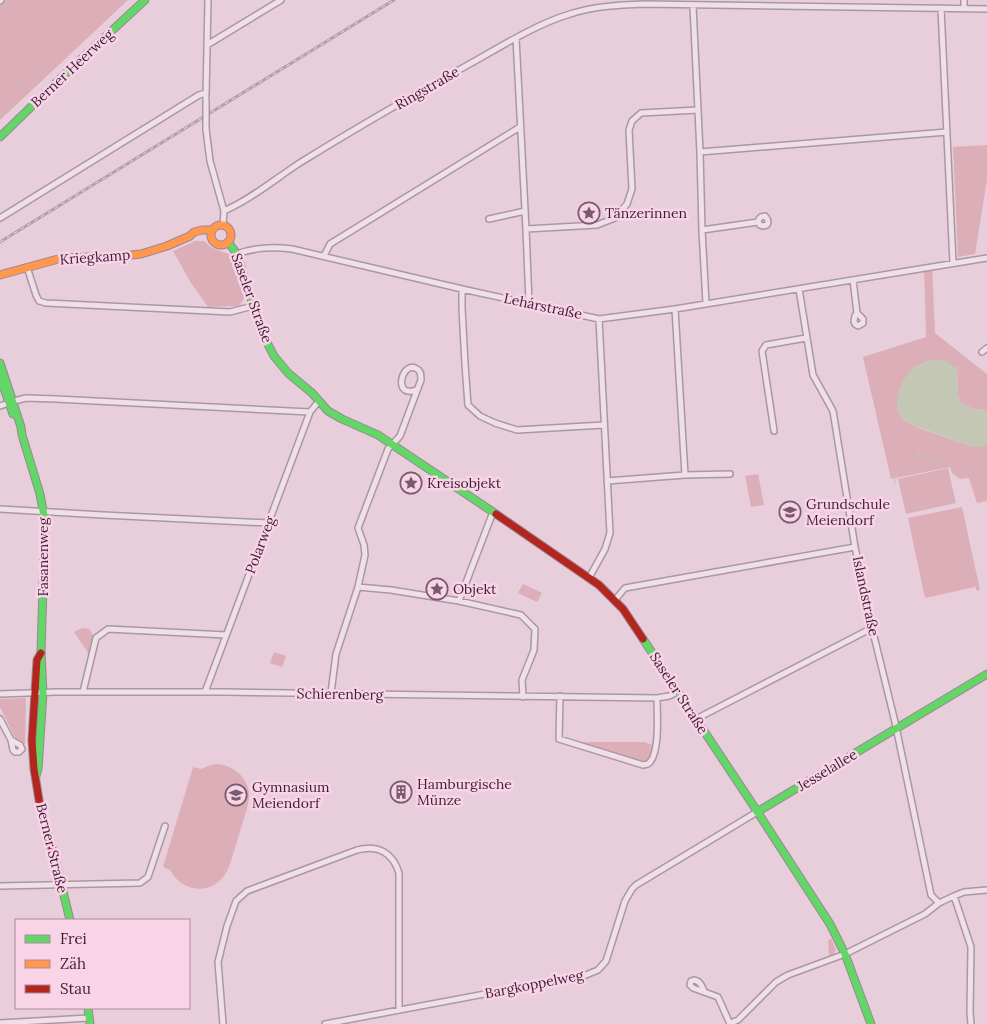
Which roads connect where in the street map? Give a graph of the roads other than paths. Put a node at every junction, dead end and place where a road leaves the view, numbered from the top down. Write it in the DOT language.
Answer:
graph roads {
  1 [pos="145,0"];
  2 [pos="208,0"];
  3 [pos="281,0"];
  4 [pos="964,0"];
  5 [pos="645,2"];
  6 [pos="693,6"];
  7 [pos="941,8"];
  8 [pos="964,8"];
  9 [pos="987,9"];
  10 [pos="516,38"];
  11 [pos="207,45"];
  12 [pos="206,96"];
  13 [pos="698,110"];
  14 [pos="520,127"];
  15 [pos="948,132"];
  16 [pos="0,136"];
  17 [pos="700,152"];
  18 [pos="224,211"];
  19 [pos="525,211"];
  20 [pos="0,218"];
  21 [pos="489,219"];
  22 [pos="758,222"];
  23 [pos="223,225"];
  24 [pos="526,229"];
  25 [pos="212,230"];
  26 [pos="702,230"];
  27 [pos="190,236"];
  28 [pos="212,238"];
  29 [pos="228,242"];
  30 [pos="237,254"];
  31 [pos="324,256"];
  32 [pos="987,258"];
  33 [pos="953,263"];
  34 [pos="27,268"];
  35 [pos="0,275"];
  36 [pos="853,280"];
  37 [pos="462,289"];
  38 [pos="799,289"];
  39 [pos="529,303"];
  40 [pos="706,303"];
  41 [pos="253,306"];
  42 [pos="675,309"];
  43 [pos="857,313"];
  44 [pos="598,319"];
  45 [pos="806,338"];
  46 [pos="0,363"];
  47 [pos="0,377"];
  48 [pos="416,390"];
  49 [pos="319,401"];
  50 [pos="11,402"];
  51 [pos="0,406"];
  52 [pos="310,412"];
  53 [pos="604,425"];
  54 [pos="774,431"];
  55 [pos="392,444"];
  56 [pos="730,474"];
  57 [pos="685,475"];
  58 [pos="607,481"];
  59 [pos="0,509"];
  60 [pos="44,512"];
  61 [pos="493,512"];
  62 [pos="268,523"];
  63 [pos="855,547"];
  64 [pos="589,578"];
  65 [pos="358,587"];
  66 [pos="614,600"];
  67 [pos="459,601"];
  68 [pos="872,628"];
  69 [pos="226,635"];
  70 [pos="41,652"];
  71 [pos="987,674"];
  72 [pos="83,692"];
  73 [pos="205,692"];
  74 [pos="678,692"];
  75 [pos="34,693"];
  76 [pos="43,693"];
  77 [pos="331,693"];
  78 [pos="0,694"];
  79 [pos="560,696"];
  80 [pos="523,697"];
  81 [pos="657,698"];
  82 [pos="0,719"];
  83 [pos="696,719"];
  84 [pos="896,728"];
  85 [pos="11,740"];
  86 [pos="36,748"];
  87 [pos="758,812"];
  88 [pos="165,826"];
  89 [pos="62,885"];
  90 [pos="0,886"];
  91 [pos="987,890"];
  92 [pos="954,896"];
  93 [pos="939,903"];
  94 [pos="70,919"];
  95 [pos="845,954"];
  96 [pos="704,991"];
  97 [pos="399,1010"];
  98 [pos="90,1021"];
  99 [pos="0,1023"];
  100 [pos="222,1024"];
  101 [pos="325,1024"];
  102 [pos="730,1024"];
  103 [pos="871,1024"];
  104 [pos="971,1024"];
  1 -- 16 [label="street, Berner Heerweg"];
  2 -- 11 [label="street, Saseler Straße"];
  3 -- 11 [label="street"];
  4 -- 8 [label="street"];
  5 -- 6 [label="street, Ringstraße"];
  5 -- 10 [label="street, Ringstraße"];
  6 -- 7 [label="street, Ringstraße"];
  6 -- 13 [label="street"];
  7 -- 8 [label="street, Ringstraße"];
  7 -- 15 [label="street"];
  8 -- 9 [label="street, Ringstraße"];
  10 -- 14 [label="street"];
  10 -- 18 [label="street, Ringstraße"];
  11 -- 12 [label="street, Saseler Straße"];
  12 -- 18 [label="street, Saseler Straße, bridge"];
  12 -- 20 [label="street"];
  13 -- 17 [label="street"];
  13 -- 24 [label="street"];
  14 -- 19 [label="street"];
  14 -- 31 [label="street"];
  15 -- 17 [label="street"];
  15 -- 33 [label="street"];
  17 -- 26 [label="street"];
  18 -- 23 [label="street, Saseler Straße"];
  19 -- 21 [label="street"];
  19 -- 24 [label="street"];
  22 -- 26 [label="street"];
  23 -- 25 [label="street"];
  23 -- 29 [label="street, Saseler Straße"];
  24 -- 39 [label="street"];
  25 -- 27 [label="street, Kriegkamp"];
  25 -- 28 [label="street"];
  26 -- 40 [label="street"];
  27 -- 28 [label="street, Kriegkamp"];
  27 -- 34 [label="street, Kriegkamp"];
  28 -- 29 [label="street, Saseler Straße"];
  29 -- 30 [label="street, Saseler Straße"];
  30 -- 31 [label="street, Lehárstraße"];
  30 -- 41 [label="street, Saseler Straße"];
  31 -- 37 [label="street, Lehárstraße"];
  32 -- 33 [label="street, Lehárstraße"];
  33 -- 36 [label="street, Lehárstraße"];
  34 -- 35 [label="street, Kriegkamp"];
  34 -- 41 [label="street"];
  36 -- 38 [label="street, Lehárstraße"];
  36 -- 43 [label="street"];
  37 -- 39 [label="street, Lehárstraße"];
  37 -- 53 [label="street"];
  38 -- 40 [label="street, Lehárstraße"];
  38 -- 45 [label="street, Islandstraße"];
  39 -- 44 [label="street, Lehárstraße"];
  40 -- 42 [label="street, Lehárstraße"];
  41 -- 49 [label="street, Saseler Straße"];
  42 -- 44 [label="street, Lehárstraße"];
  42 -- 57 [label="street"];
  44 -- 53 [label="street"];
  45 -- 54 [label="street"];
  45 -- 63 [label="street, Islandstraße"];
  46 -- 50 [label="street"];
  47 -- 50 [label="street"];
  48 -- 48 [label="street"];
  48 -- 55 [label="street"];
  49 -- 52 [label="street, Polarweg"];
  49 -- 55 [label="street, Saseler Straße"];
  50 -- 51 [label="street"];
  50 -- 52 [label="street"];
  50 -- 60 [label="street, Fasanenweg"];
  52 -- 62 [label="street, Polarweg"];
  53 -- 58 [label="street"];
  55 -- 61 [label="street, Saseler Straße"];
  55 -- 65 [label="street"];
  56 -- 57 [label="street"];
  57 -- 58 [label="street"];
  58 -- 64 [label="street"];
  59 -- 60 [label="street"];
  60 -- 62 [label="street"];
  60 -- 70 [label="street, Fasanenweg"];
  61 -- 64 [label="street, Saseler Straße"];
  61 -- 67 [label="street"];
  62 -- 69 [label="street, Polarweg"];
  63 -- 66 [label="street"];
  63 -- 68 [label="street, Islandstraße"];
  64 -- 66 [label="street, Saseler Straße"];
  65 -- 67 [label="street"];
  65 -- 77 [label="street"];
  66 -- 74 [label="street, Saseler Straße"];
  67 -- 80 [label="street"];
  68 -- 83 [label="street"];
  68 -- 84 [label="street, Islandstraße"];
  69 -- 72 [label="street"];
  69 -- 73 [label="street, Polarweg"];
  70 -- 75 [label="street, Fasanenweg"];
  70 -- 76 [label="street, Fasanenweg"];
  71 -- 84 [label="street, Jesselallee"];
  72 -- 73 [label="street, Schierenberg"];
  72 -- 76 [label="street, Schierenberg"];
  73 -- 77 [label="street, Schierenberg"];
  74 -- 81 [label="street, Schierenberg"];
  74 -- 83 [label="street, Saseler Straße"];
  75 -- 76 [label="street, Schierenberg"];
  75 -- 78 [label="street, Schierenberg"];
  75 -- 86 [label="street, Fasanenweg"];
  76 -- 86 [label="street, Fasanenweg"];
  77 -- 80 [label="street, Schierenberg"];
  79 -- 80 [label="street, Schierenberg"];
  79 -- 81 [label="street, Schierenberg"];
  79 -- 81 [label="street"];
  82 -- 85 [label="street"];
  83 -- 87 [label="street, Saseler Straße"];
  84 -- 87 [label="street, Jesselallee"];
  84 -- 93 [label="street, Islandstraße"];
  86 -- 89 [label="street, Berner Straße"];
  87 -- 95 [label="street, Saseler Straße"];
  87 -- 97 [label="street, Bargkoppelweg"];
  88 -- 89 [label="street"];
  89 -- 90 [label="street"];
  89 -- 94 [label="street, Berner Straße"];
  91 -- 92 [label="street"];
  92 -- 93 [label="street"];
  92 -- 104 [label="street"];
  93 -- 95 [label="street"];
  95 -- 102 [label="street"];
  95 -- 103 [label="street, Saseler Straße"];
  96 -- 102 [label="street"];
  97 -- 100 [label="street"];
  97 -- 101 [label="street, Bargkoppelweg"];
  98 -- 99 [label="street"];
}
